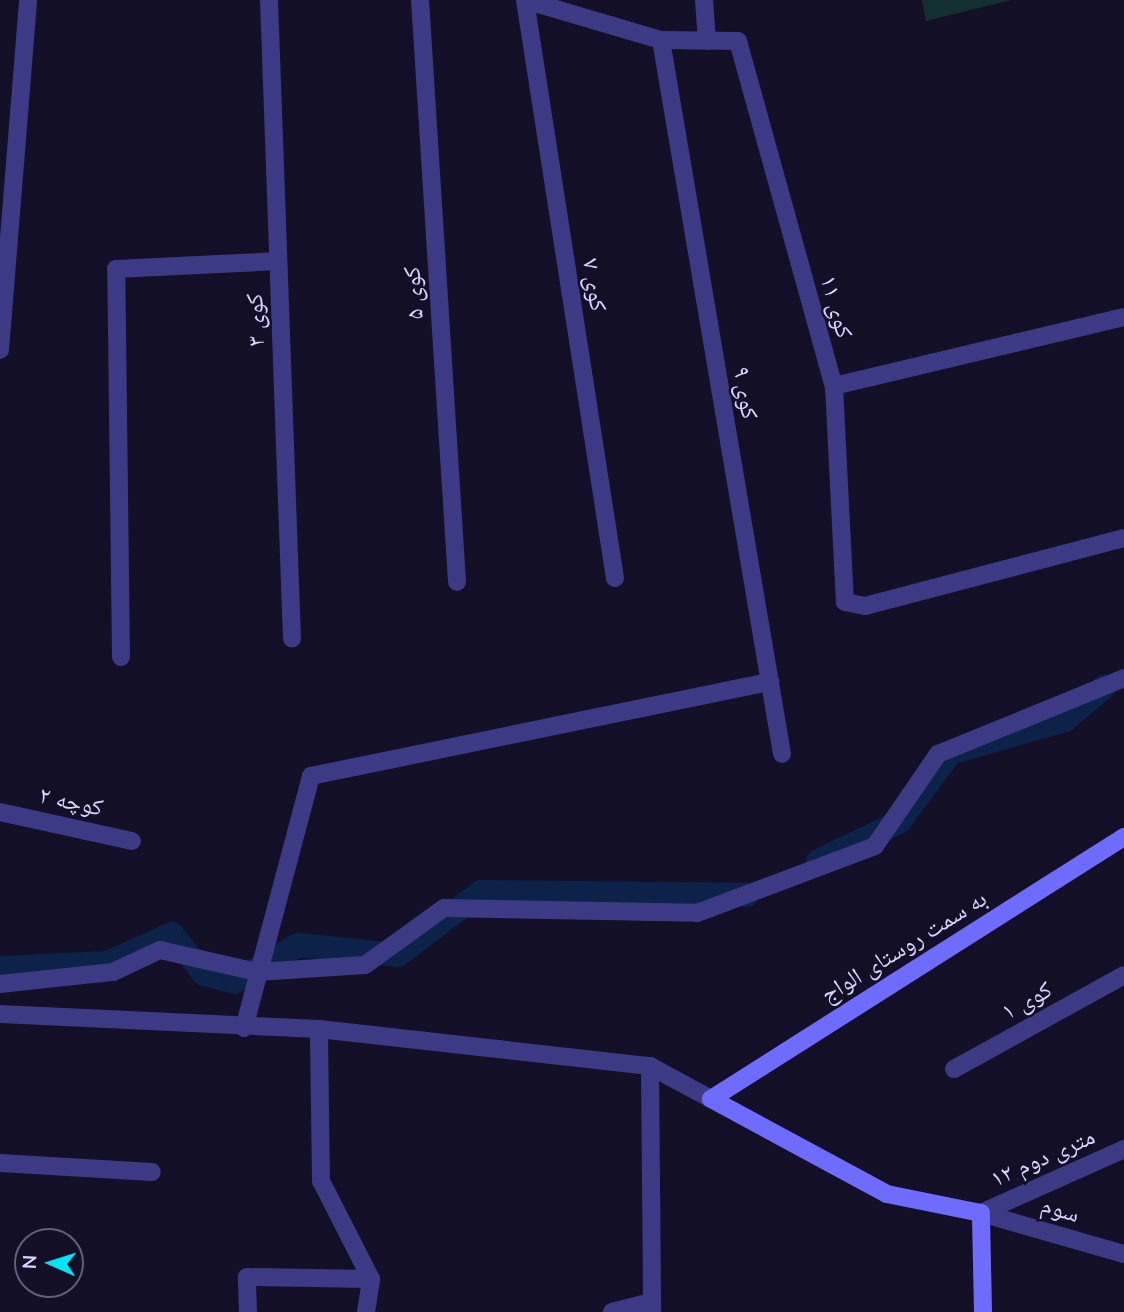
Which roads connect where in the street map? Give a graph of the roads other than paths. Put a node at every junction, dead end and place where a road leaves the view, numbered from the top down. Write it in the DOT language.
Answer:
graph roads {
  1 [pos="28,0"];
  2 [pos="269,0"];
  3 [pos="420,0"];
  4 [pos="525,0"];
  5 [pos="704,0"];
  6 [pos="661,40"];
  7 [pos="707,41"];
  8 [pos="278,261"];
  9 [pos="1124,317"];
  10 [pos="0,350"];
  11 [pos="834,386"];
  12 [pos="1124,538"];
  13 [pos="615,578"];
  14 [pos="457,582"];
  15 [pos="292,639"];
  16 [pos="121,657"];
  17 [pos="1124,678"];
  18 [pos="770,682"];
  19 [pos="782,754"];
  20 [pos="0,812"];
  21 [pos="1124,837"];
  22 [pos="132,841"];
  23 [pos="257,972"];
  24 [pos="1124,975"];
  25 [pos="0,984"];
  26 [pos="0,1014"];
  27 [pos="244,1028"];
  28 [pos="319,1029"];
  29 [pos="650,1066"];
  30 [pos="954,1069"];
  31 [pos="711,1099"];
  32 [pos="1124,1149"];
  33 [pos="0,1163"];
  34 [pos="152,1172"];
  35 [pos="981,1213"];
  36 [pos="1124,1254"];
  37 [pos="371,1279"];
  38 [pos="652,1307"];
  39 [pos="248,1312"];
  40 [pos="366,1312"];
  41 [pos="612,1312"];
  42 [pos="983,1312"];
  1 -- 10 [label="street"];
  2 -- 8 [label="street, کوی ۳"];
  3 -- 14 [label="street, کوی ۵"];
  4 -- 6 [label="street"];
  4 -- 13 [label="street, کوی ۷"];
  5 -- 7 [label="street"];
  6 -- 7 [label="street"];
  6 -- 18 [label="street, کوی ۹"];
  7 -- 11 [label="street, کوی ۱۱"];
  8 -- 15 [label="street, کوی ۳"];
  8 -- 16 [label="street"];
  9 -- 11 [label="street"];
  11 -- 12 [label="street, کوی ۱۱"];
  17 -- 23 [label="street"];
  18 -- 19 [label="street, کوی ۹"];
  18 -- 23 [label="street"];
  20 -- 22 [label="street, کوچه ۲"];
  21 -- 31 [label="street, به سمت روستای الواج"];
  23 -- 25 [label="street"];
  23 -- 27 [label="street"];
  24 -- 30 [label="street, کوی ۱"];
  26 -- 27 [label="street"];
  27 -- 28 [label="street"];
  28 -- 29 [label="street"];
  28 -- 37 [label="street"];
  29 -- 31 [label="street"];
  29 -- 38 [label="street"];
  31 -- 35 [label="street"];
  32 -- 35 [label="street, ۱۲ متری دوم"];
  33 -- 34 [label="street"];
  35 -- 36 [label="street, سوم"];
  35 -- 42 [label="street"];
  37 -- 39 [label="street"];
  37 -- 40 [label="street"];
  38 -- 41 [label="street"];
}
